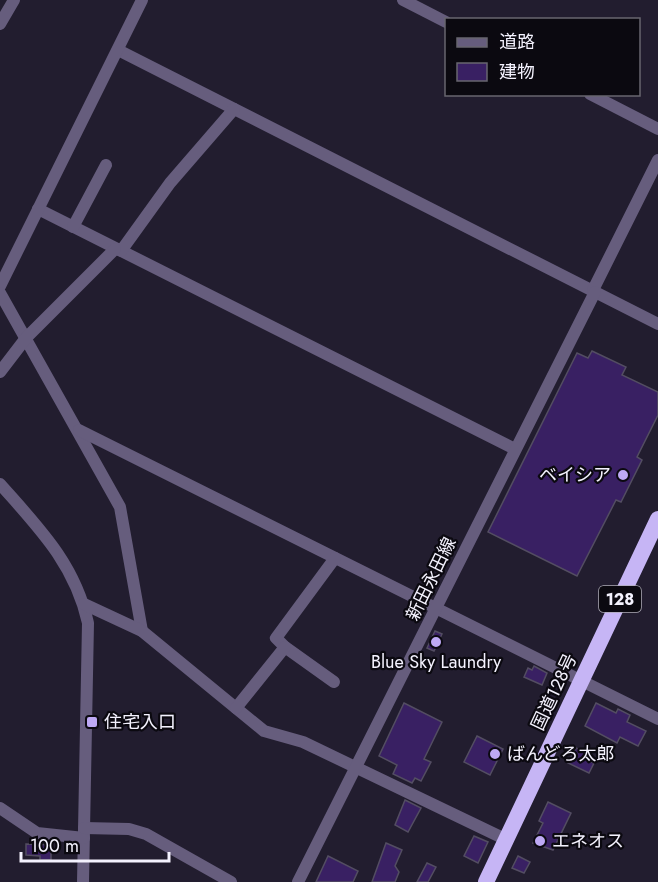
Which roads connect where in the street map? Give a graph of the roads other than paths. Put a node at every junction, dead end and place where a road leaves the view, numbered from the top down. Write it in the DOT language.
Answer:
graph roads {
  1 [pos="14,0"];
  2 [pos="142,0"];
  3 [pos="403,0"];
  4 [pos="445,21"];
  5 [pos="0,24"];
  6 [pos="118,50"];
  7 [pos="594,96"];
  8 [pos="234,109"];
  9 [pos="658,129"];
  10 [pos="658,160"];
  11 [pos="106,165"];
  12 [pos="38,209"];
  13 [pos="72,226"];
  14 [pos="118,250"];
  15 [pos="0,285"];
  16 [pos="594,291"];
  17 [pos="2,301"];
  18 [pos="658,324"];
  19 [pos="26,338"];
  20 [pos="0,372"];
  21 [pos="79,430"];
  22 [pos="515,449"];
  23 [pos="0,483"];
  24 [pos="657,522"];
  25 [pos="335,558"];
  26 [pos="84,604"];
  27 [pos="437,608"];
  28 [pos="142,631"];
  29 [pos="285,647"];
  30 [pos="581,680"];
  31 [pos="334,682"];
  32 [pos="236,708"];
  33 [pos="658,719"];
  34 [pos="356,767"];
  35 [pos="0,808"];
  36 [pos="84,833"];
  37 [pos="507,840"];
  38 [pos="83,882"];
  39 [pos="231,882"];
  40 [pos="298,882"];
  41 [pos="486,882"];
  1 -- 5 [label="street"];
  2 -- 6 [label="street"];
  3 -- 4 [label="street"];
  6 -- 8 [label="street"];
  6 -- 12 [label="street"];
  7 -- 9 [label="street"];
  8 -- 14 [label="street"];
  8 -- 16 [label="street"];
  10 -- 16 [label="street, 新田永田線"];
  11 -- 13 [label="street"];
  12 -- 13 [label="street"];
  12 -- 15 [label="street"];
  13 -- 14 [label="street"];
  14 -- 19 [label="street"];
  14 -- 22 [label="street"];
  16 -- 18 [label="street"];
  16 -- 22 [label="street, 新田永田線"];
  17 -- 19 [label="street"];
  19 -- 20 [label="street"];
  19 -- 21 [label="street"];
  21 -- 25 [label="street"];
  21 -- 28 [label="street"];
  22 -- 27 [label="street, 新田永田線"];
  23 -- 26 [label="street"];
  24 -- 30 [label="highway, 国道128号 / 128"];
  25 -- 27 [label="street"];
  25 -- 29 [label="street"];
  26 -- 28 [label="street"];
  26 -- 36 [label="street"];
  27 -- 30 [label="street"];
  27 -- 34 [label="street, 新田永田線"];
  28 -- 32 [label="street"];
  29 -- 31 [label="street"];
  29 -- 32 [label="street"];
  30 -- 33 [label="street"];
  30 -- 37 [label="highway, 国道128号 / 128"];
  32 -- 34 [label="street"];
  34 -- 37 [label="street"];
  34 -- 40 [label="street, 新田永田線"];
  35 -- 36 [label="street"];
  36 -- 38 [label="street"];
  36 -- 39 [label="street"];
  37 -- 41 [label="highway, 国道128号 / 128"];
}
